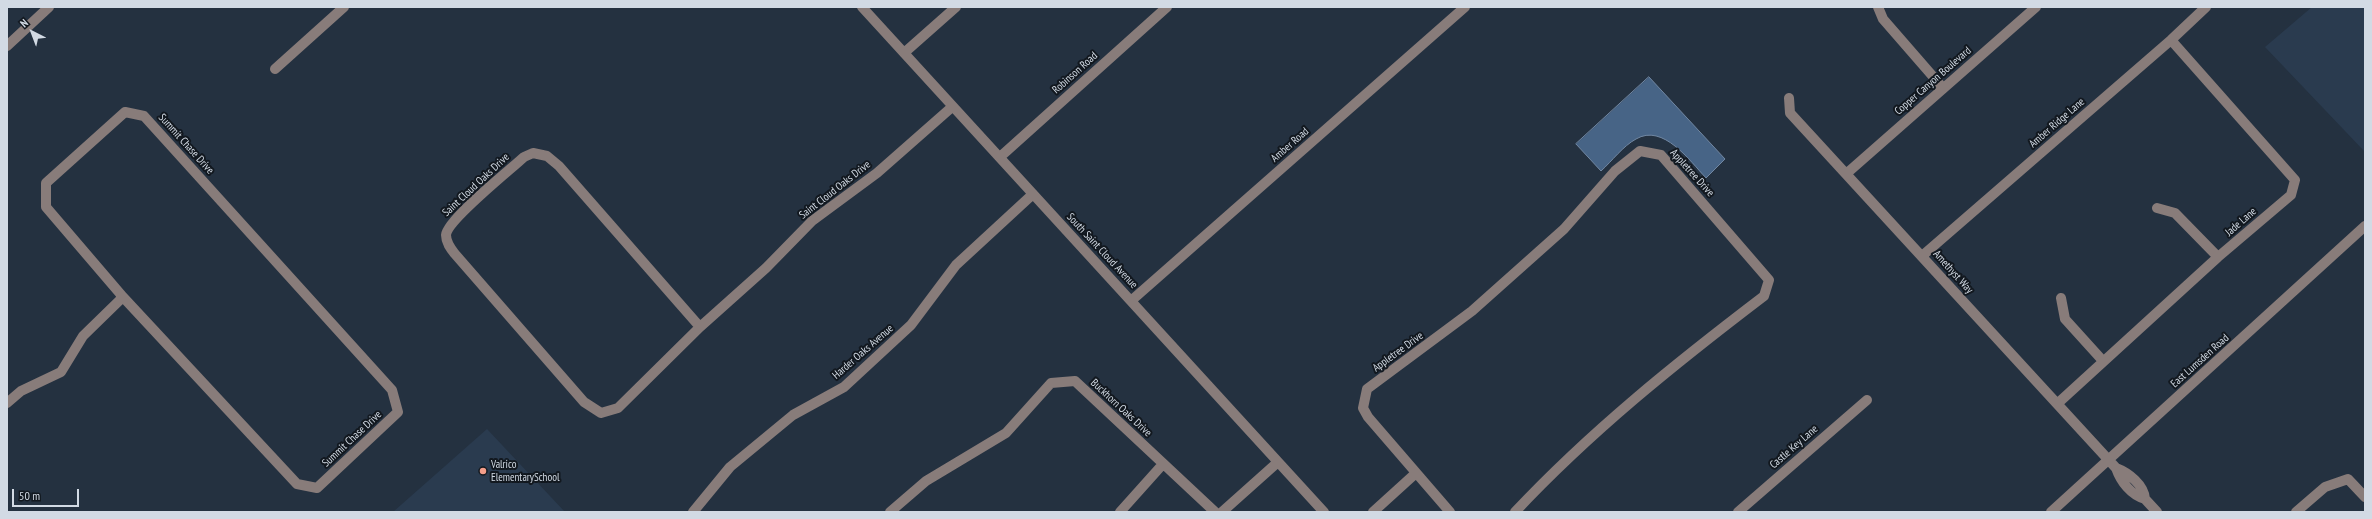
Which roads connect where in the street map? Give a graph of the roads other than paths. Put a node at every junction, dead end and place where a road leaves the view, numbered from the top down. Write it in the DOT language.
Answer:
graph roads {
  1 [pos="49,7"];
  2 [pos="344,7"];
  3 [pos="862,7"];
  4 [pos="956,7"];
  5 [pos="1167,7"];
  6 [pos="1465,7"];
  7 [pos="1878,7"];
  8 [pos="2036,7"];
  9 [pos="2206,7"];
  10 [pos="2172,40"];
  11 [pos="7,46"];
  12 [pos="904,53"];
  13 [pos="275,69"];
  14 [pos="1943,88"];
  15 [pos="1789,98"];
  16 [pos="952,107"];
  17 [pos="1000,157"];
  18 [pos="1846,174"];
  19 [pos="1033,194"];
  20 [pos="2157,208"];
  21 [pos="2365,226"];
  22 [pos="1922,256"];
  23 [pos="2218,257"];
  24 [pos="123,297"];
  25 [pos="2061,298"];
  26 [pos="1132,300"];
  27 [pos="700,327"];
  28 [pos="2103,361"];
  29 [pos="1867,400"];
  30 [pos="7,403"];
  31 [pos="2057,404"];
  32 [pos="2108,460"];
  33 [pos="1278,462"];
  34 [pos="1163,464"];
  35 [pos="1416,473"];
  36 [pos="2365,497"];
  37 [pos="693,512"];
  38 [pos="890,512"];
  39 [pos="1120,512"];
  40 [pos="1215,512"];
  41 [pos="1222,512"];
  42 [pos="1324,512"];
  43 [pos="1373,512"];
  44 [pos="1450,512"];
  45 [pos="1515,512"];
  46 [pos="1738,512"];
  47 [pos="2051,512"];
  48 [pos="2157,512"];
  49 [pos="2296,512"];
  1 -- 11 [label="street"];
  2 -- 13 [label="street"];
  3 -- 12 [label="street, South Saint Cloud Avenue"];
  4 -- 12 [label="street"];
  5 -- 17 [label="street, Robinson Road"];
  6 -- 26 [label="street, Amber Road"];
  7 -- 14 [label="street"];
  8 -- 14 [label="street, Copper Canyon Boulevard"];
  9 -- 10 [label="street, Amber Ridge Lane"];
  10 -- 22 [label="street, Amber Ridge Lane"];
  10 -- 23 [label="street, Jade Lane"];
  12 -- 16 [label="street, South Saint Cloud Avenue"];
  14 -- 18 [label="street, Copper Canyon Boulevard"];
  15 -- 18 [label="street, Amethyst Way"];
  16 -- 17 [label="street, South Saint Cloud Avenue"];
  16 -- 27 [label="street, Saint Cloud Oaks Drive"];
  17 -- 19 [label="street, South Saint Cloud Avenue"];
  18 -- 22 [label="street, Amethyst Way"];
  19 -- 26 [label="street, South Saint Cloud Avenue"];
  19 -- 37 [label="street, Harder Oaks Avenue"];
  20 -- 23 [label="street"];
  21 -- 32 [label="street, East Lumsden Road"];
  22 -- 31 [label="street, Amethyst Way"];
  23 -- 28 [label="street, Jade Lane"];
  24 -- 24 [label="street, Summit Chase Drive"];
  24 -- 30 [label="street"];
  25 -- 28 [label="street"];
  26 -- 33 [label="street, South Saint Cloud Avenue"];
  27 -- 27 [label="street, Saint Cloud Oaks Drive"];
  28 -- 31 [label="street, Jade Lane"];
  29 -- 46 [label="street, Castle Key Lane"];
  31 -- 32 [label="street, Amethyst Way"];
  32 -- 47 [label="street, East Lumsden Road"];
  32 -- 48 [label="street, Amethyst Way"];
  33 -- 41 [label="street"];
  33 -- 42 [label="street, South Saint Cloud Avenue"];
  34 -- 38 [label="street, Buckhorn Oaks Drive"];
  34 -- 39 [label="street"];
  34 -- 40 [label="street, Buckhorn Oaks Drive"];
  35 -- 43 [label="street"];
  35 -- 44 [label="street, Appletree Drive"];
  35 -- 45 [label="street, Appletree Drive"];
  36 -- 49 [label="street"];
}
